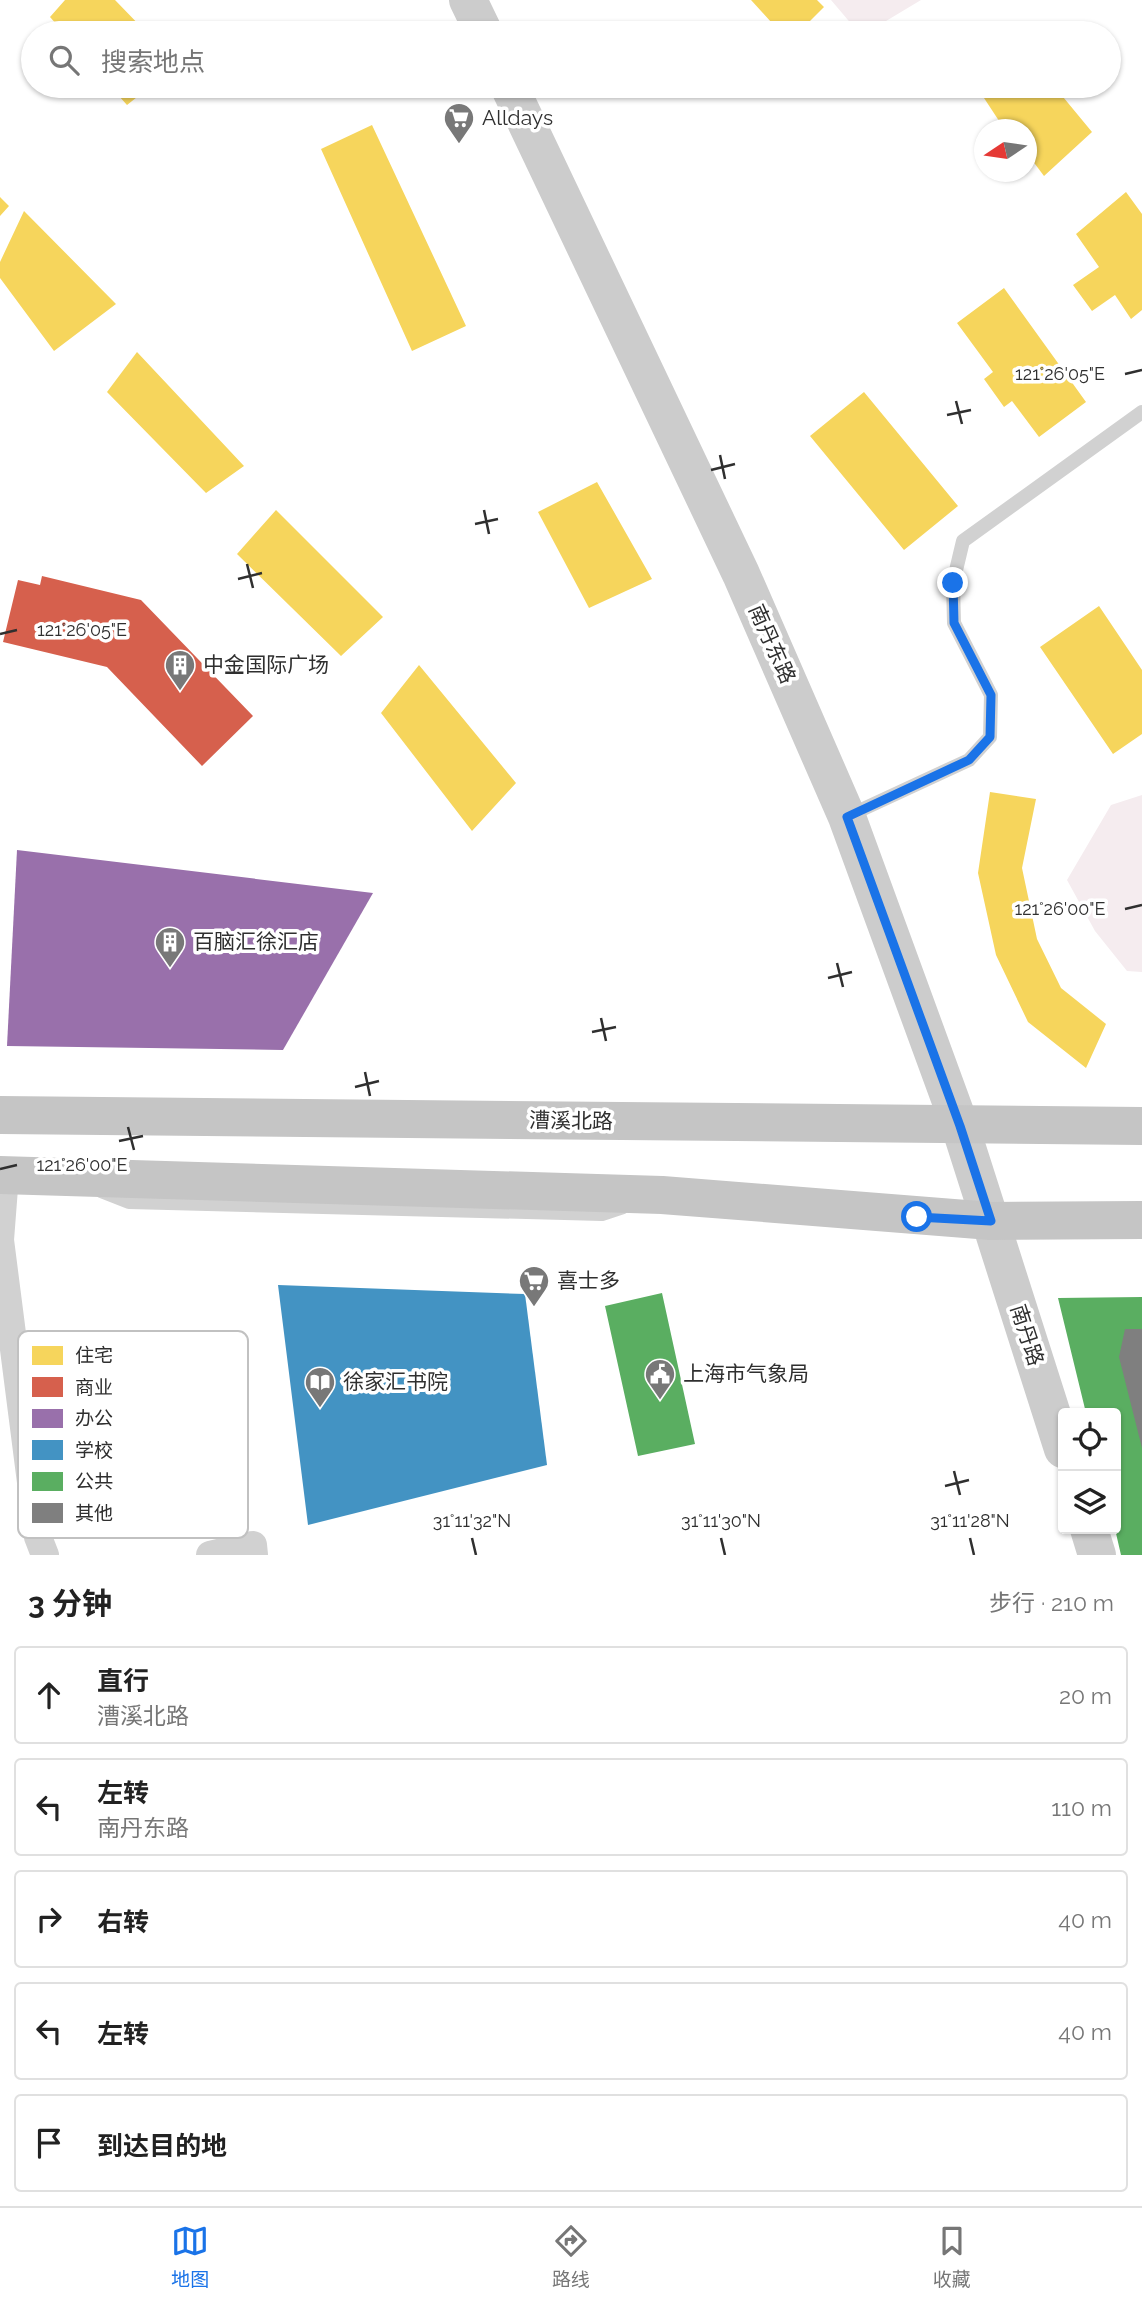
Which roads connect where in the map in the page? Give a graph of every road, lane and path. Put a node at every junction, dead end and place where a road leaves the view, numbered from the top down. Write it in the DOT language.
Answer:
graph roads {
  1 [pos="468,0"];
  2 [pos="478,21"];
  3 [pos="515,98"];
  4 [pos="1142,412"];
  5 [pos="847,817"];
  6 [pos="0,1115"];
  7 [pos="960,1126"];
  8 [pos="1142,1126"];
  9 [pos="3,1175"];
  10 [pos="1142,1220"];
  11 [pos="991,1221"];
  12 [pos="18,1381"];
  13 [pos="1058,1433"];
  14 [pos="1091,1534"];
  15 [pos="39,1538"];
  16 [pos="258,1552"];
  17 [pos="45,1555"];
  18 [pos="210,1555"];
  19 [pos="1097,1555"];
  1 -- 2 [label="main road"];
  3 -- 5 [label="main road, 南丹东路"];
  4 -- 5 [label="lane"];
  5 -- 7 [label="main road, 南丹东路"];
  6 -- 7 [label="main road, 漕溪北路"];
  7 -- 8 [label="main road, 漕溪北路"];
  7 -- 11 [label="main road, 南丹东路"];
  9 -- 11 [label="main road"];
  9 -- 12 [label="street"];
  10 -- 11 [label="main road"];
  11 -- 13 [label="main road, 南丹路"];
  14 -- 19 [label="main road"];
  15 -- 17 [label="street"];
  16 -- 18 [label="street"];
}
